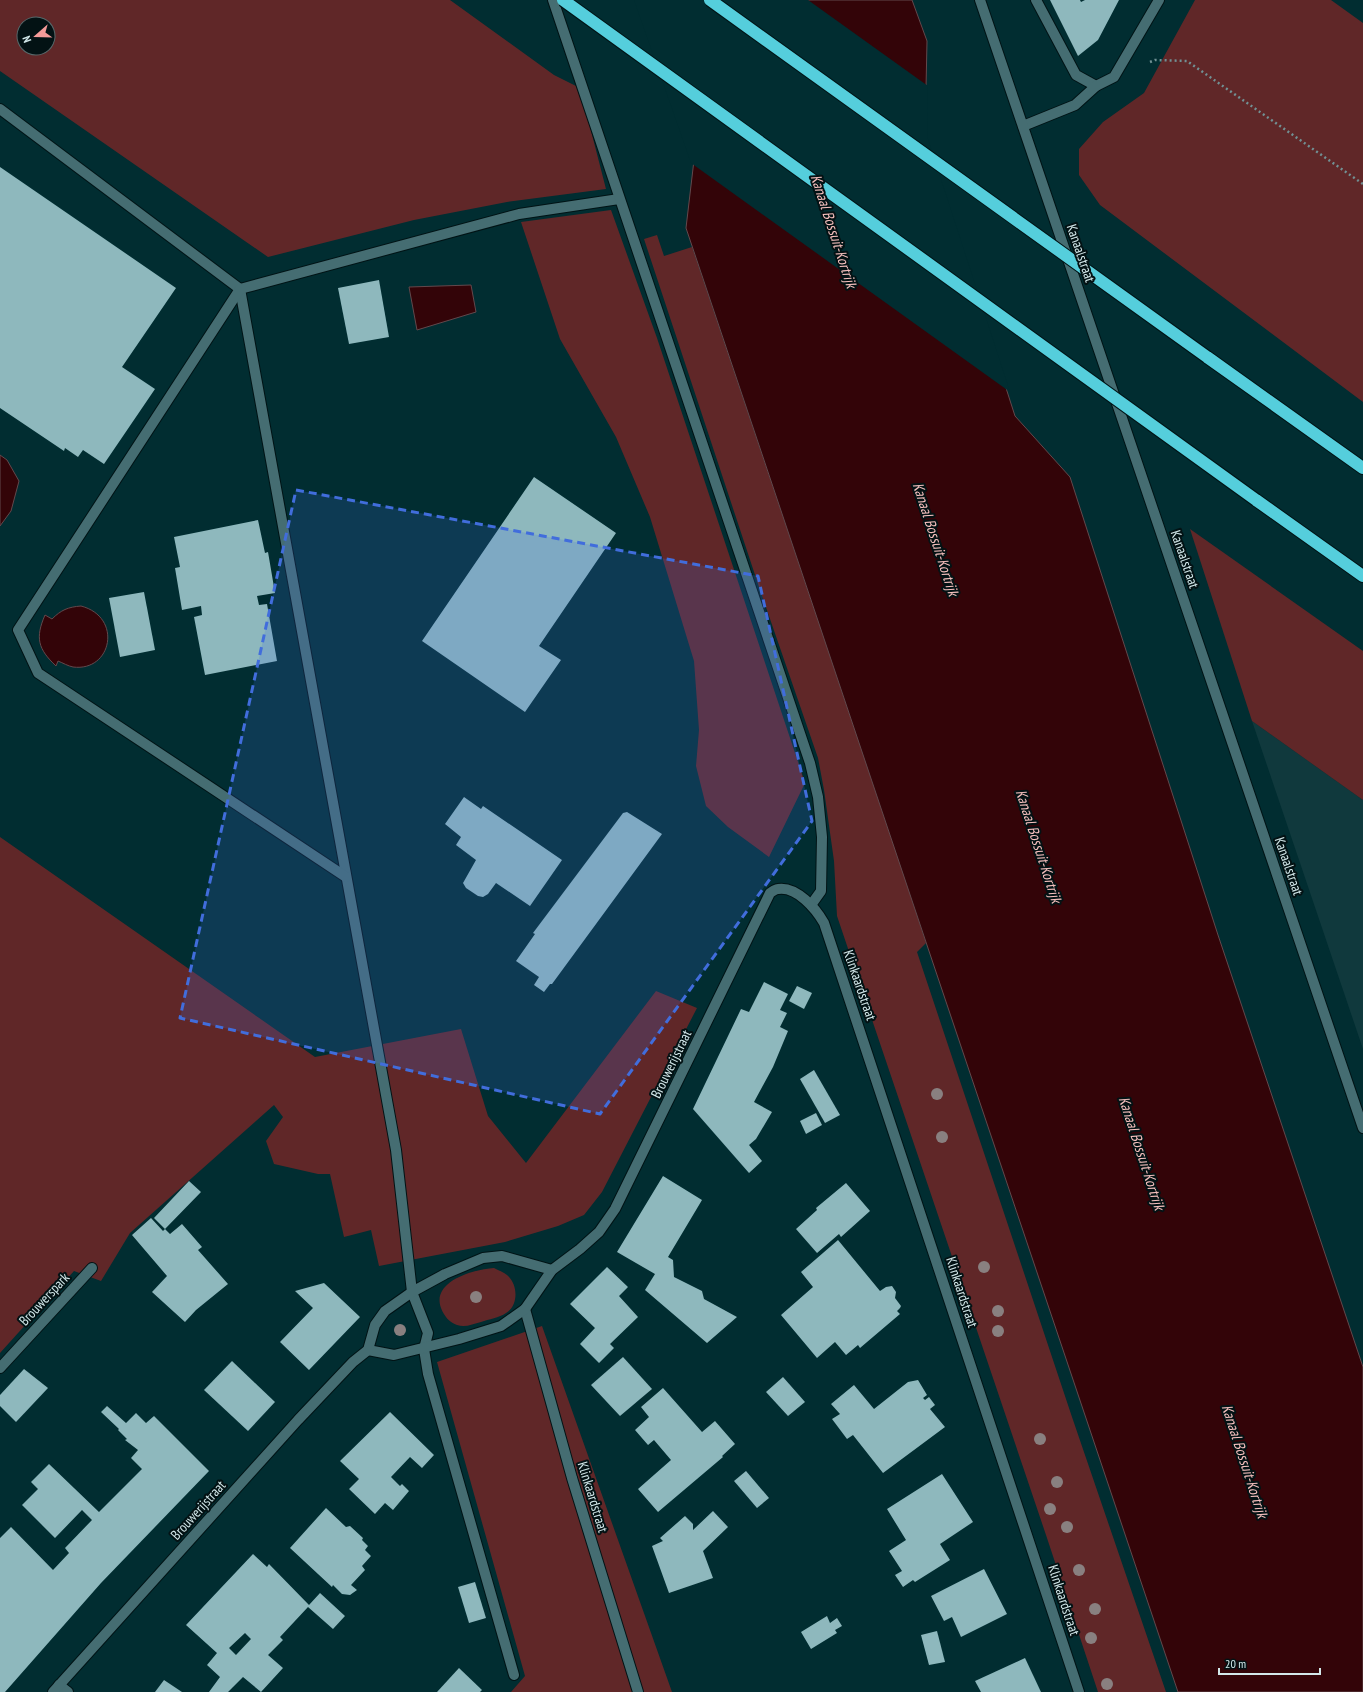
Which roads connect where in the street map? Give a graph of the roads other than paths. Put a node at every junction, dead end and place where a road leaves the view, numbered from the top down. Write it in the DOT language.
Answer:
graph roads {
  1 [pos="553,0"];
  2 [pos="563,0"];
  3 [pos="710,0"];
  4 [pos="980,0"];
  5 [pos="1036,0"];
  6 [pos="1159,0"];
  7 [pos="1096,86"];
  8 [pos="0,109"];
  9 [pos="1023,126"];
  10 [pos="619,199"];
  11 [pos="240,289"];
  12 [pos="1363,468"];
  13 [pos="1363,576"];
  14 [pos="346,877"];
  15 [pos="811,905"];
  16 [pos="1363,1128"];
  17 [pos="92,1268"];
  18 [pos="552,1270"];
  19 [pos="412,1292"];
  20 [pos="525,1309"];
  21 [pos="424,1349"];
  22 [pos="368,1350"];
  23 [pos="0,1368"];
  24 [pos="514,1675"];
  25 [pos="56,1689"];
  26 [pos="68,1692"];
  27 [pos="638,1692"];
  28 [pos="1079,1692"];
  1 -- 10 [label="street"];
  2 -- 13 [label="highway, bridge"];
  3 -- 12 [label="highway, bridge"];
  4 -- 9 [label="street, Kanaalstraat"];
  5 -- 7 [label="street"];
  6 -- 7 [label="street"];
  7 -- 9 [label="street"];
  8 -- 11 [label="street"];
  9 -- 16 [label="street, Kanaalstraat"];
  10 -- 11 [label="street"];
  10 -- 15 [label="street"];
  11 -- 14 [label="street"];
  11 -- 14 [label="street"];
  14 -- 19 [label="street"];
  15 -- 18 [label="street, Brouwerijstraat"];
  15 -- 28 [label="street, Klinkaardstraat"];
  17 -- 23 [label="street, Brouwerspark"];
  18 -- 19 [label="street"];
  18 -- 20 [label="street, Brouwerijstraat"];
  19 -- 21 [label="street"];
  19 -- 22 [label="street"];
  20 -- 21 [label="street, Brouwerijstraat"];
  20 -- 27 [label="street, Klinkaardstraat"];
  21 -- 22 [label="street, Brouwerijstraat"];
  21 -- 24 [label="street"];
  22 -- 25 [label="street, Brouwerijstraat"];
  25 -- 26 [label="street"];
}
